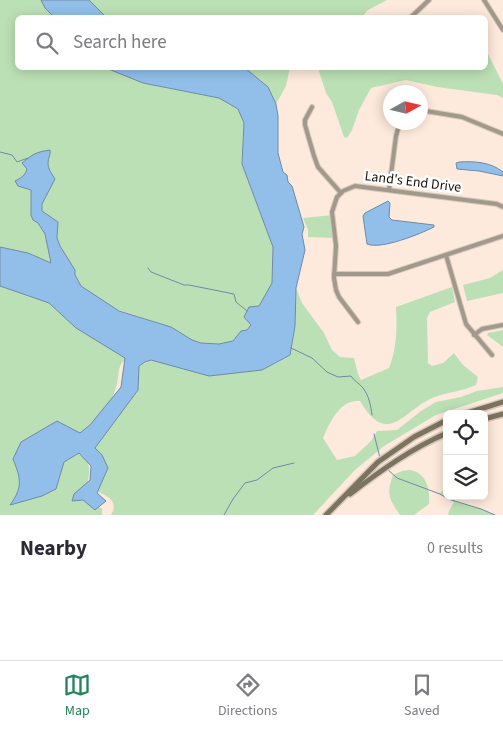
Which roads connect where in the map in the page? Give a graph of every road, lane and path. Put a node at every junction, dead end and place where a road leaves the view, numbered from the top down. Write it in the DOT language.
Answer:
graph roads {
  1 [pos="429,0"];
  2 [pos="484,0"];
  3 [pos="413,15"];
  4 [pos="503,30"];
  5 [pos="312,107"];
  6 [pos="428,111"];
  7 [pos="398,130"];
  8 [pos="503,134"];
  9 [pos="390,190"];
  10 [pos="341,193"];
  11 [pos="503,207"];
  12 [pos="503,236"];
  13 [pos="446,255"];
  14 [pos="334,274"];
  15 [pos="358,322"];
  16 [pos="503,325"];
  17 [pos="474,335"];
  18 [pos="492,355"];
  19 [pos="503,402"];
  20 [pos="477,410"];
  21 [pos="503,414"];
  22 [pos="488,418"];
  23 [pos="443,422"];
  24 [pos="443,435"];
  25 [pos="334,507"];
  26 [pos="326,515"];
  1 -- 3 [label="street"];
  2 -- 4 [label="street"];
  5 -- 10 [label="street"];
  6 -- 8 [label="street"];
  7 -- 9 [label="street"];
  9 -- 10 [label="street, Land's End Drive"];
  9 -- 11 [label="street, Land's End Drive"];
  10 -- 14 [label="street"];
  12 -- 13 [label="street"];
  13 -- 14 [label="street"];
  13 -- 17 [label="street"];
  14 -- 15 [label="street"];
  16 -- 17 [label="street"];
  17 -- 18 [label="street"];
  19 -- 20 [label="main road"];
  21 -- 22 [label="main road"];
  23 -- 25 [label="main road"];
  24 -- 25 [label="main road"];
  25 -- 26 [label="main road"];
}
